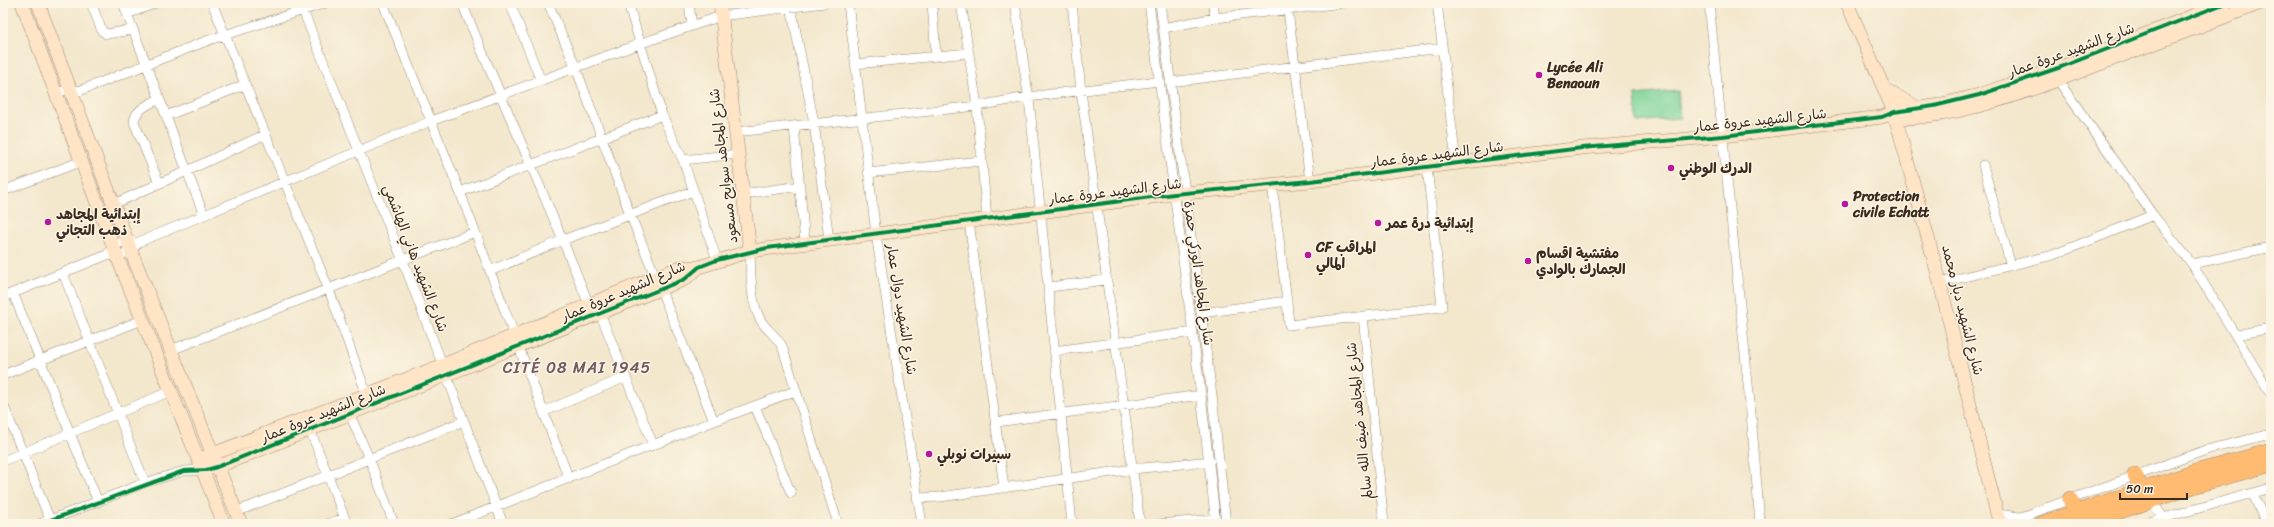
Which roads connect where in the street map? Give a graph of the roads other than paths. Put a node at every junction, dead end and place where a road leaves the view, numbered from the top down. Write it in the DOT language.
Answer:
graph roads {
  1 [pos="22,3"];
  2 [pos="38,3"];
  3 [pos="91,3"];
  4 [pos="123,3"];
  5 [pos="156,3"];
  6 [pos="212,3"];
  7 [pos="326,3"];
  8 [pos="383,3"];
  9 [pos="462,3"];
  10 [pos="510,3"];
  11 [pos="548,3"];
  12 [pos="628,3"];
  13 [pos="689,3"];
  14 [pos="824,3"];
  15 [pos="848,3"];
  16 [pos="932,3"];
  17 [pos="961,3"];
  18 [pos="1015,3"];
  19 [pos="1072,3"];
  20 [pos="1149,3"];
  21 [pos="1160,3"];
  22 [pos="1214,3"];
  23 [pos="1342,3"];
  24 [pos="1437,3"];
  25 [pos="1709,3"];
  26 [pos="1847,3"];
  27 [pos="2226,3"];
  28 [pos="2262,3"];
  29 [pos="803,4"];
  30 [pos="1287,6"];
  31 [pos="302,7"];
  32 [pos="791,7"];
  33 [pos="720,10"];
  34 [pos="127,14"];
  35 [pos="1215,18"];
  36 [pos="692,26"];
  37 [pos="1164,28"];
  38 [pos="132,30"];
  39 [pos="225,35"];
  40 [pos="642,43"];
  41 [pos="1442,48"];
  42 [pos="969,53"];
  43 [pos="936,56"];
  44 [pos="855,64"];
  45 [pos="148,65"];
  46 [pos="1294,66"];
  47 [pos="576,68"];
  48 [pos="2055,75"];
  49 [pos="541,81"];
  50 [pos="1159,81"];
  51 [pos="1170,82"];
  52 [pos="244,85"];
  53 [pos="1884,89"];
  54 [pos="1081,91"];
  55 [pos="74,93"];
  56 [pos="500,97"];
  57 [pos="1027,97"];
  58 [pos="58,98"];
  59 [pos="159,99"];
  60 [pos="977,106"];
  61 [pos="1918,113"];
  62 [pos="1890,114"];
  63 [pos="662,115"];
  64 [pos="166,116"];
  65 [pos="862,119"];
  66 [pos="431,121"];
  67 [pos="814,123"];
  68 [pos="794,126"];
  69 [pos="736,132"];
  70 [pos="266,134"];
  71 [pos="1723,136"];
  72 [pos="600,138"];
  73 [pos="1902,140"];
  74 [pos="358,150"];
  75 [pos="738,154"];
  76 [pos="683,160"];
  77 [pos="82,161"];
  78 [pos="982,161"];
  79 [pos="1456,162"];
  80 [pos="531,164"];
  81 [pos="1983,164"];
  82 [pos="1427,166"];
  83 [pos="187,171"];
  84 [pos="868,173"];
  85 [pos="1310,181"];
  86 [pos="284,182"];
  87 [pos="159,183"];
  88 [pos="1272,184"];
  89 [pos="800,186"];
  90 [pos="3,191"];
  91 [pos="693,191"];
  92 [pos="460,192"];
  93 [pos="1179,193"];
  94 [pos="743,194"];
  95 [pos="1096,203"];
  96 [pos="114,204"];
  97 [pos="1041,212"];
  98 [pos="630,214"];
  99 [pos="204,215"];
  100 [pos="2153,215"];
  101 [pos="987,219"];
  102 [pos="969,221"];
  103 [pos="475,232"];
  104 [pos="876,234"];
  105 [pos="563,240"];
  106 [pos="829,240"];
  107 [pos="806,243"];
  108 [pos="133,244"];
  109 [pos="2271,246"];
  110 [pos="750,251"];
  111 [pos="112,252"];
  112 [pos="717,260"];
  113 [pos="403,261"];
  114 [pos="2192,264"];
  115 [pos="2011,266"];
  116 [pos="490,271"];
  117 [pos="62,273"];
  118 [pos="1106,280"];
  119 [pos="658,283"];
  120 [pos="1940,283"];
  121 [pos="1049,287"];
  122 [pos="329,290"];
  123 [pos="13,293"];
  124 [pos="3,297"];
  125 [pos="1287,301"];
  126 [pos="588,305"];
  127 [pos="600,313"];
  128 [pos="1202,313"];
  129 [pos="1363,316"];
  130 [pos="142,320"];
  131 [pos="2271,328"];
  132 [pos="1193,332"];
  133 [pos="2236,335"];
  134 [pos="516,341"];
  135 [pos="90,342"];
  136 [pos="1115,342"];
  137 [pos="171,350"];
  138 [pos="1054,351"];
  139 [pos="40,361"];
  140 [pos="445,370"];
  141 [pos="3,375"];
  142 [pos="626,377"];
  143 [pos="171,391"];
  144 [pos="795,391"];
  145 [pos="2271,394"];
  146 [pos="367,395"];
  147 [pos="1201,395"];
  148 [pos="3,404"];
  149 [pos="1124,405"];
  150 [pos="755,406"];
  151 [pos="543,412"];
  152 [pos="118,413"];
  153 [pos="1060,413"];
  154 [pos="350,415"];
  155 [pos="464,421"];
  156 [pos="714,421"];
  157 [pos="996,422"];
  158 [pos="310,430"];
  159 [pos="70,432"];
  160 [pos="2271,434"];
  161 [pos="653,445"];
  162 [pos="2271,451"];
  163 [pos="22,452"];
  164 [pos="212,454"];
  165 [pos="369,458"];
  166 [pos="3,461"];
  167 [pos="1210,461"];
  168 [pos="2271,464"];
  169 [pos="200,465"];
  170 [pos="218,467"];
  171 [pos="1133,469"];
  172 [pos="1984,469"];
  173 [pos="327,475"];
  174 [pos="2135,475"];
  175 [pos="1067,478"];
  176 [pos="568,479"];
  177 [pos="145,483"];
  178 [pos="1004,488"];
  179 [pos="2271,488"];
  180 [pos="791,493"];
  181 [pos="2253,494"];
  182 [pos="2146,495"];
  183 [pos="917,498"];
  184 [pos="98,502"];
  185 [pos="496,506"];
  186 [pos="236,512"];
  187 [pos="2076,512"];
  188 [pos="50,520"];
  189 [pos="346,521"];
  190 [pos="1996,521"];
  191 [pos="2166,521"];
  192 [pos="1216,522"];
  193 [pos="40,524"];
  194 [pos="224,524"];
  195 [pos="241,524"];
  196 [pos="328,524"];
  197 [pos="394,524"];
  198 [pos="452,524"];
  199 [pos="502,524"];
  200 [pos="838,524"];
  201 [pos="922,524"];
  202 [pos="1072,524"];
  203 [pos="1140,524"];
  204 [pos="1159,524"];
  205 [pos="1226,524"];
  206 [pos="1384,524"];
  207 [pos="1760,524"];
  208 [pos="2041,524"];
  209 [pos="2142,524"];
  210 [pos="2266,524"];
  1 -- 58 [label="street"];
  2 -- 55 [label="street"];
  3 -- 38 [label="street"];
  4 -- 34 [label="street"];
  5 -- 34 [label="street"];
  6 -- 39 [label="street"];
  7 -- 31 [label="street"];
  8 -- 66 [label="street"];
  9 -- 56 [label="street"];
  10 -- 49 [label="street"];
  11 -- 47 [label="street"];
  12 -- 40 [label="street"];
  13 -- 36 [label="street"];
  14 -- 29 [label="street"];
  15 -- 44 [label="street, شارع الشهيد دوال عمار"];
  16 -- 43 [label="street"];
  17 -- 42 [label="street"];
  18 -- 57 [label="street"];
  19 -- 54 [label="street"];
  20 -- 50 [label="street, شارع المجاهد الوركي حمزة"];
  21 -- 37 [label="street, شارع المجاهد الوركي حمزة"];
  22 -- 35 [label="street"];
  23 -- 30 [label="street"];
  24 -- 41 [label="street"];
  25 -- 71 [label="street"];
  26 -- 53 [label="street, شارع الشهيد دبار محمد"];
  27 -- 48 [label="street, شارع الشهيد عروة عمار"];
  28 -- 48 [label="street, شارع الشهيد عروة عمار"];
  29 -- 32 [label="street"];
  30 -- 35 [label="street"];
  30 -- 46 [label="street"];
  31 -- 39 [label="street"];
  31 -- 74 [label="street, شارع الشهيد هاني الهاشمي"];
  32 -- 33 [label="street"];
  32 -- 67 [label="street"];
  33 -- 36 [label="street"];
  33 -- 69 [label="street, شارع المجاهد سوايح مسعود"];
  34 -- 38 [label="street"];
  35 -- 37 [label="street"];
  36 -- 40 [label="street"];
  37 -- 51 [label="street, شارع المجاهد الوركي حمزة"];
  38 -- 45 [label="street"];
  39 -- 45 [label="street"];
  39 -- 52 [label="street"];
  40 -- 47 [label="street"];
  40 -- 63 [label="street"];
  41 -- 46 [label="street"];
  41 -- 79 [label="street"];
  42 -- 43 [label="street"];
  42 -- 60 [label="street"];
  43 -- 44 [label="street"];
  44 -- 65 [label="street, شارع الشهيد دوال عمار"];
  45 -- 55 [label="street"];
  45 -- 59 [label="street"];
  46 -- 51 [label="street"];
  46 -- 85 [label="street"];
  47 -- 49 [label="street"];
  47 -- 72 [label="street"];
  48 -- 61 [label="street, شارع الشهيد عروة عمار"];
  48 -- 100 [label="street"];
  49 -- 56 [label="street"];
  50 -- 54 [label="street"];
  50 -- 93 [label="street, شارع المجاهد الوركي حمزة"];
  51 -- 93 [label="street, شارع المجاهد الوركي حمزة"];
  52 -- 64 [label="street"];
  52 -- 70 [label="street"];
  53 -- 61 [label="street"];
  53 -- 62 [label="street, شارع الشهيد دبار محمد"];
  54 -- 57 [label="street"];
  54 -- 95 [label="street"];
  55 -- 58 [label="street"];
  55 -- 96 [label="street"];
  56 -- 66 [label="street"];
  56 -- 80 [label="street"];
  57 -- 60 [label="street"];
  57 -- 97 [label="street"];
  58 -- 77 [label="street"];
  59 -- 64 [label="street"];
  59 -- 87 [label="street"];
  60 -- 65 [label="street"];
  60 -- 78 [label="street"];
  61 -- 62 [label="street, شارع الشهيد عروة عمار"];
  61 -- 73 [label="street"];
  62 -- 71 [label="street, شارع الشهيد عروة عمار"];
  62 -- 73 [label="street, شارع الشهيد دبار محمد"];
  62 -- 172 [label="street, شارع الشهيد دبار محمد"];
  63 -- 72 [label="street"];
  63 -- 76 [label="street"];
  64 -- 83 [label="street"];
  65 -- 67 [label="street"];
  65 -- 84 [label="street, شارع الشهيد دوال عمار"];
  66 -- 74 [label="street"];
  66 -- 92 [label="street"];
  67 -- 68 [label="street"];
  67 -- 106 [label="street"];
  68 -- 69 [label="street"];
  68 -- 89 [label="street"];
  69 -- 75 [label="street, شارع المجاهد سوايح مسعود"];
  70 -- 83 [label="street"];
  70 -- 86 [label="street"];
  71 -- 79 [label="street, شارع الشهيد عروة عمار"];
  71 -- 207 [label="street"];
  72 -- 80 [label="street"];
  72 -- 98 [label="street"];
  73 -- 120 [label="street, شارع الشهيد دبار محمد"];
  74 -- 86 [label="street"];
  74 -- 113 [label="street, شارع الشهيد هاني الهاشمي"];
  75 -- 76 [label="street"];
  75 -- 94 [label="street, شارع المجاهد سوايح مسعود"];
  76 -- 91 [label="street"];
  77 -- 90 [label="street"];
  77 -- 111 [label="street"];
  78 -- 84 [label="street"];
  78 -- 101 [label="street"];
  79 -- 82 [label="street, شارع الشهيد عروة عمار"];
  80 -- 92 [label="street"];
  80 -- 105 [label="street"];
  81 -- 115 [label="street"];
  82 -- 85 [label="street, شارع الشهيد عروة عمار"];
  82 -- 129 [label="street"];
  83 -- 87 [label="street"];
  83 -- 99 [label="street"];
  84 -- 104 [label="street, شارع الشهيد دوال عمار"];
  85 -- 88 [label="street, شارع الشهيد عروة عمار"];
  86 -- 99 [label="street"];
  86 -- 122 [label="street"];
  87 -- 96 [label="street"];
  88 -- 93 [label="street, شارع الشهيد عروة عمار"];
  88 -- 125 [label="street"];
  89 -- 94 [label="street"];
  89 -- 107 [label="street"];
  91 -- 98 [label="street"];
  91 -- 112 [label="street"];
  92 -- 103 [label="street"];
  93 -- 95 [label="street, شارع الشهيد عروة عمار"];
  93 -- 128 [label="street, شارع المجاهد الوركي حمزة"];
  93 -- 132 [label="street, شارع المجاهد الوركي حمزة"];
  94 -- 110 [label="street, شارع المجاهد سوايح مسعود"];
  95 -- 97 [label="street, شارع الشهيد عروة عمار"];
  95 -- 118 [label="street"];
  96 -- 108 [label="street"];
  97 -- 101 [label="street, شارع الشهيد عروة عمار"];
  97 -- 121 [label="street"];
  98 -- 105 [label="street"];
  98 -- 119 [label="street"];
  99 -- 108 [label="street"];
  100 -- 114 [label="street"];
  100 -- 115 [label="street"];
  101 -- 102 [label="street, شارع الشهيد عروة عمار"];
  102 -- 104 [label="street, شارع الشهيد عروة عمار"];
  102 -- 157 [label="street"];
  103 -- 113 [label="street"];
  103 -- 116 [label="street"];
  104 -- 106 [label="street, شارع الشهيد عروة عمار"];
  104 -- 183 [label="street, شارع الشهيد دوال عمار"];
  105 -- 116 [label="street"];
  105 -- 126 [label="street"];
  106 -- 107 [label="street, شارع الشهيد عروة عمار"];
  107 -- 110 [label="street, شارع الشهيد عروة عمار"];
  108 -- 111 [label="street"];
  108 -- 137 [label="street"];
  109 -- 114 [label="street"];
  110 -- 112 [label="street, شارع الشهيد عروة عمار"];
  110 -- 144 [label="street, شارع المجاهد سوايح مسعود"];
  111 -- 117 [label="street"];
  111 -- 130 [label="street"];
  112 -- 119 [label="street, شارع الشهيد عروة عمار"];
  113 -- 122 [label="street"];
  113 -- 140 [label="street, شارع الشهيد هاني الهاشمي"];
  114 -- 133 [label="street"];
  115 -- 120 [label="street"];
  116 -- 134 [label="street"];
  117 -- 123 [label="street"];
  117 -- 135 [label="street"];
  118 -- 121 [label="street"];
  118 -- 136 [label="street"];
  119 -- 126 [label="street, شارع الشهيد عروة عمار"];
  119 -- 127 [label="street, شارع الشهيد عروة عمار"];
  119 -- 156 [label="street"];
  120 -- 172 [label="street, شارع الشهيد دبار محمد"];
  121 -- 138 [label="street"];
  122 -- 137 [label="street"];
  122 -- 146 [label="street"];
  123 -- 124 [label="street"];
  123 -- 139 [label="street"];
  125 -- 128 [label="street"];
  125 -- 129 [label="street"];
  126 -- 134 [label="street, شارع الشهيد عروة عمار"];
  127 -- 134 [label="street, شارع الشهيد عروة عمار"];
  127 -- 142 [label="street"];
  128 -- 205 [label="street, شارع المجاهد الوركي حمزة"];
  129 -- 206 [label="street, شارع المجاهد ضيف الله سالم"];
  130 -- 135 [label="street"];
  130 -- 143 [label="street"];
  131 -- 133 [label="street"];
  132 -- 136 [label="street"];
  132 -- 147 [label="street, شارع المجاهد الوركي حمزة"];
  133 -- 145 [label="street"];
  134 -- 140 [label="street, شارع الشهيد عروة عمار"];
  134 -- 151 [label="street"];
  135 -- 139 [label="street"];
  135 -- 152 [label="street"];
  136 -- 138 [label="street"];
  136 -- 149 [label="street"];
  137 -- 164 [label="street"];
  138 -- 153 [label="street"];
  139 -- 141 [label="street"];
  139 -- 159 [label="street"];
  140 -- 146 [label="street, شارع الشهيد عروة عمار"];
  140 -- 154 [label="street, شارع الشهيد عروة عمار"];
  140 -- 155 [label="street, شارع الشهيد هاني الهاشمي"];
  142 -- 151 [label="street"];
  142 -- 161 [label="street"];
  143 -- 152 [label="street"];
  143 -- 169 [label="street"];
  144 -- 150 [label="street"];
  144 -- 200 [label="street, شارع المجاهد سوايح مسعود"];
  146 -- 164 [label="street, شارع الشهيد عروة عمار"];
  147 -- 149 [label="street"];
  147 -- 167 [label="street, شارع المجاهد الوركي حمزة"];
  148 -- 163 [label="street"];
  149 -- 153 [label="street"];
  149 -- 171 [label="street"];
  150 -- 156 [label="street"];
  150 -- 180 [label="street"];
  151 -- 176 [label="street"];
  152 -- 159 [label="street"];
  152 -- 177 [label="street"];
  153 -- 157 [label="street"];
  153 -- 175 [label="street"];
  154 -- 158 [label="street, شارع الشهيد عروة عمار"];
  154 -- 165 [label="street"];
  155 -- 165 [label="street"];
  155 -- 185 [label="street, شارع الشهيد هاني الهاشمي"];
  156 -- 161 [label="street"];
  157 -- 178 [label="street"];
  158 -- 170 [label="street, شارع الشهيد عروة عمار"];
  158 -- 173 [label="street"];
  159 -- 163 [label="street"];
  159 -- 184 [label="street"];
  160 -- 174 [label="street"];
  161 -- 176 [label="street"];
  162 -- 182 [label="main road"];
  163 -- 166 [label="street"];
  163 -- 188 [label="street"];
  164 -- 169 [label="street, شارع الشهيد عروة عمار"];
  164 -- 170 [label="street"];
  165 -- 173 [label="street"];
  165 -- 197 [label="street"];
  167 -- 171 [label="street"];
  167 -- 192 [label="street, شارع المجاهد الوركي حمزة"];
  168 -- 182 [label="main road"];
  169 -- 170 [label="street, شارع الشهيد عروة عمار"];
  169 -- 177 [label="street, شارع الشهيد عروة عمار"];
  169 -- 194 [label="street"];
  170 -- 186 [label="street"];
  171 -- 175 [label="street"];
  171 -- 203 [label="street"];
  172 -- 190 [label="street, شارع الشهيد دبار محمد"];
  173 -- 186 [label="street"];
  173 -- 189 [label="street"];
  174 -- 182 [label="main road"];
  174 -- 187 [label="street"];
  175 -- 178 [label="street"];
  175 -- 202 [label="street"];
  176 -- 185 [label="street"];
  177 -- 184 [label="street, شارع الشهيد عروة عمار"];
  178 -- 183 [label="street"];
  179 -- 181 [label="street"];
  181 -- 191 [label="street"];
  181 -- 210 [label="street"];
  182 -- 187 [label="main road"];
  182 -- 191 [label="street"];
  183 -- 201 [label="street, شارع الشهيد دوال عمار"];
  184 -- 188 [label="street, شارع الشهيد عروة عمار"];
  185 -- 198 [label="street"];
  185 -- 199 [label="street, شارع الشهيد هاني الهاشمي"];
  186 -- 195 [label="street"];
  187 -- 190 [label="street"];
  187 -- 208 [label="main road"];
  188 -- 193 [label="street, شارع الشهيد عروة عمار"];
  189 -- 196 [label="street"];
  191 -- 209 [label="street"];
  192 -- 204 [label="street"];
}
